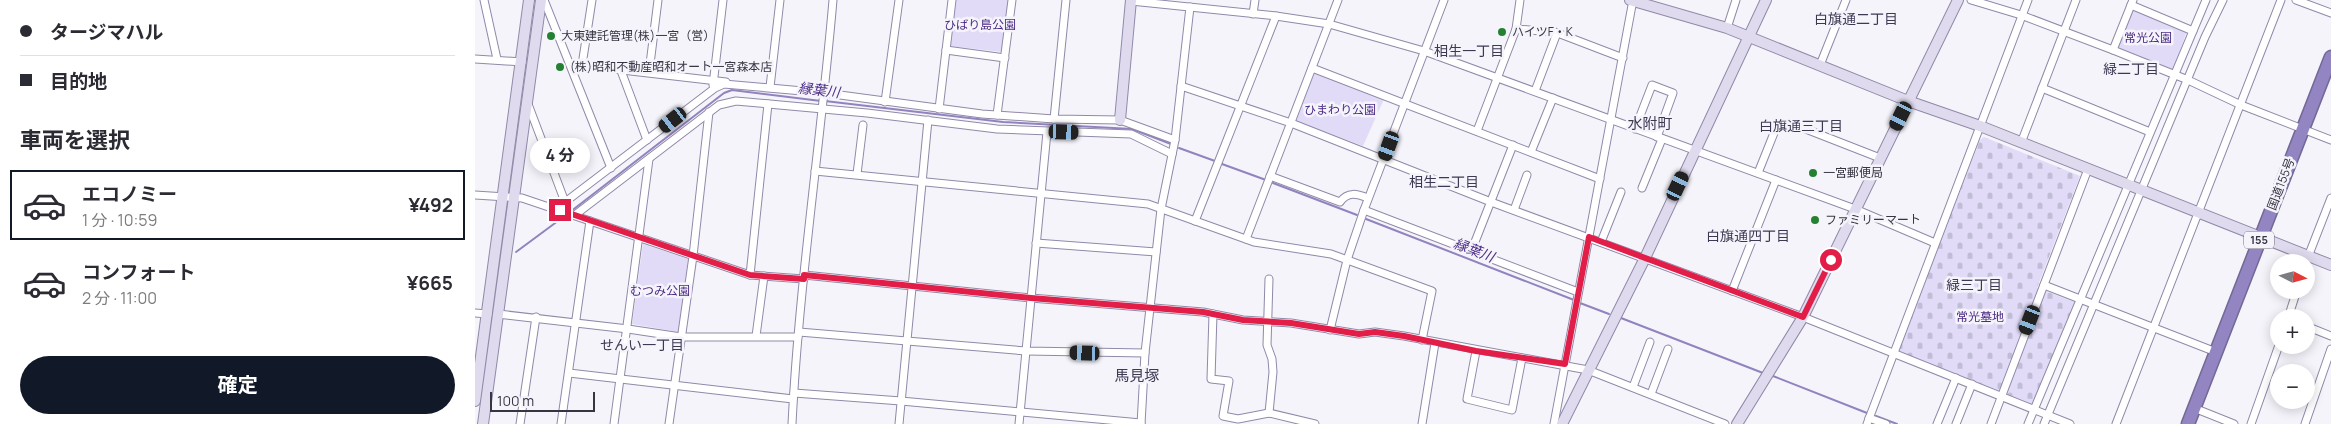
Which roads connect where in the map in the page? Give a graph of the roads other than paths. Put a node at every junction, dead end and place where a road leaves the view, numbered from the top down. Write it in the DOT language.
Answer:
graph roads {
  1 [pos="484,0"];
  2 [pos="529,0"];
  3 [pos="542,0"];
  4 [pos="592,0"];
  5 [pos="658,0"];
  6 [pos="723,0"];
  7 [pos="780,0"];
  8 [pos="833,0"];
  9 [pos="899,0"];
  10 [pos="952,0"];
  11 [pos="1012,0"];
  12 [pos="1066,0"];
  13 [pos="1131,0"];
  14 [pos="1255,0"];
  15 [pos="1338,0"];
  16 [pos="1444,0"];
  17 [pos="1520,0"];
  18 [pos="1632,0"];
  19 [pos="1736,0"];
  20 [pos="1766,0"];
  21 [pos="1846,0"];
  22 [pos="1959,0"];
  23 [pos="1971,0"];
  24 [pos="2028,0"];
  25 [pos="2076,0"];
  26 [pos="2206,0"];
  27 [pos="2223,0"];
  28 [pos="2281,0"];
  29 [pos="2296,0"];
  30 [pos="2132,3"];
  31 [pos="1190,7"];
  32 [pos="2331,13"];
  33 [pos="1253,14"];
  34 [pos="2021,15"];
  35 [pos="1276,16"];
  36 [pos="1329,24"];
  37 [pos="1727,28"];
  38 [pos="1516,29"];
  39 [pos="2193,30"];
  40 [pos="2063,31"];
  41 [pos="1557,33"];
  42 [pos="1749,36"];
  43 [pos="946,50"];
  44 [pos="1424,50"];
  45 [pos="2113,50"];
  46 [pos="2331,57"];
  47 [pos="1005,58"];
  48 [pos="1623,58"];
  49 [pos="475,59"];
  50 [pos="497,60"];
  51 [pos="522,62"];
  52 [pos="570,64"];
  53 [pos="583,65"];
  54 [pos="1820,65"];
  55 [pos="620,68"];
  56 [pos="1312,68"];
  57 [pos="649,72"];
  58 [pos="2175,75"];
  59 [pos="1497,77"];
  60 [pos="2188,80"];
  61 [pos="713,81"];
  62 [pos="734,84"];
  63 [pos="1181,86"];
  64 [pos="770,87"];
  65 [pos="2042,88"];
  66 [pos="712,90"];
  67 [pos="1535,91"];
  68 [pos="825,94"];
  69 [pos="1553,98"];
  70 [pos="527,101"];
  71 [pos="1908,101"];
  72 [pos="885,102"];
  73 [pos="1405,103"];
  74 [pos="768,104"];
  75 [pos="2241,105"];
  76 [pos="1240,107"];
  77 [pos="823,108"];
  78 [pos="939,108"];
  79 [pos="709,112"];
  80 [pos="997,115"];
  81 [pos="1054,119"];
  82 [pos="928,120"];
  83 [pos="1120,120"];
  84 [pos="1612,120"];
  85 [pos="1291,123"];
  86 [pos="863,125"];
  87 [pos="1980,126"];
  88 [pos="1635,129"];
  89 [pos="2303,129"];
  90 [pos="1477,131"];
  91 [pos="1047,132"];
  92 [pos="2150,132"];
  93 [pos="1659,138"];
  94 [pos="647,140"];
  95 [pos="1175,140"];
  96 [pos="2331,140"];
  97 [pos="2021,143"];
  98 [pos="1513,145"];
  99 [pos="1695,150"];
  100 [pos="1531,152"];
  101 [pos="1172,154"];
  102 [pos="1880,158"];
  103 [pos="649,159"];
  104 [pos="1383,160"];
  105 [pos="611,168"];
  106 [pos="2088,169"];
  107 [pos="815,171"];
  108 [pos="857,174"];
  109 [pos="1758,174"];
  110 [pos="1527,175"];
  111 [pos="1271,176"];
  112 [pos="1600,179"];
  113 [pos="922,180"];
  114 [pos="1776,180"];
  115 [pos="2128,185"];
  116 [pos="1642,188"];
  117 [pos="2142,191"];
  118 [pos="1040,192"];
  119 [pos="1621,192"];
  120 [pos="475,195"];
  121 [pos="509,198"];
  122 [pos="1369,198"];
  123 [pos="2331,199"];
  124 [pos="565,202"];
  125 [pos="1491,202"];
  126 [pos="1161,209"];
  127 [pos="1855,209"];
  128 [pos="558,210"];
  129 [pos="1364,210"];
  130 [pos="1514,210"];
  131 [pos="2198,214"];
  132 [pos="574,215"];
  133 [pos="590,221"];
  134 [pos="1195,221"];
  135 [pos="1589,237"];
  136 [pos="640,238"];
  137 [pos="2260,238"];
  138 [pos="1246,239"];
  139 [pos="1601,242"];
  140 [pos="1036,243"];
  141 [pos="1935,244"];
  142 [pos="1156,252"];
  143 [pos="1471,252"];
  144 [pos="2296,254"];
  145 [pos="2309,254"];
  146 [pos="693,256"];
  147 [pos="1645,258"];
  148 [pos="1347,260"];
  149 [pos="2315,261"];
  150 [pos="2331,265"];
  151 [pos="750,275"];
  152 [pos="764,276"];
  153 [pos="804,277"];
  154 [pos="1269,279"];
  155 [pos="2044,285"];
  156 [pos="912,286"];
  157 [pos="1732,291"];
  158 [pos="1578,292"];
  159 [pos="1031,298"];
  160 [pos="2081,298"];
  161 [pos="2094,304"];
  162 [pos="1151,307"];
  163 [pos="475,313"];
  164 [pos="493,314"];
  165 [pos="1213,314"];
  166 [pos="1803,317"];
  167 [pos="536,318"];
  168 [pos="1267,321"];
  169 [pos="576,322"];
  170 [pos="2154,326"];
  171 [pos="628,329"];
  172 [pos="1330,330"];
  173 [pos="2315,330"];
  174 [pos="799,335"];
  175 [pos="755,336"];
  176 [pos="2331,336"];
  177 [pos="681,338"];
  178 [pos="907,340"];
  179 [pos="1422,340"];
  180 [pos="1650,342"];
  181 [pos="1435,343"];
  182 [pos="1667,349"];
  183 [pos="2331,349"];
  184 [pos="1476,351"];
  185 [pos="1026,352"];
  186 [pos="2216,352"];
  187 [pos="1145,353"];
  188 [pos="1894,354"];
  189 [pos="2276,354"];
  190 [pos="1522,358"];
  191 [pos="1565,364"];
  192 [pos="1588,370"];
  193 [pos="569,373"];
  194 [pos="1956,378"];
  195 [pos="621,379"];
  196 [pos="1971,384"];
  197 [pos="675,385"];
  198 [pos="1633,387"];
  199 [pos="1651,394"];
  200 [pos="793,396"];
  201 [pos="2001,396"];
  202 [pos="475,401"];
  203 [pos="901,401"];
  204 [pos="2194,408"];
  205 [pos="2034,409"];
  206 [pos="1021,412"];
  207 [pos="1269,413"];
  208 [pos="2047,415"];
  209 [pos="1868,421"];
  210 [pos="1141,423"];
  211 [pos="483,424"];
  212 [pos="520,424"];
  213 [pos="561,424"];
  214 [pos="615,424"];
  215 [pos="669,424"];
  216 [pos="792,424"];
  217 [pos="899,424"];
  218 [pos="1019,424"];
  219 [pos="1315,424"];
  220 [pos="1422,424"];
  221 [pos="1554,424"];
  222 [pos="1562,424"];
  223 [pos="1725,424"];
  224 [pos="1737,424"];
  225 [pos="1886,424"];
  226 [pos="1937,424"];
  227 [pos="1956,424"];
  228 [pos="1991,424"];
  229 [pos="2028,424"];
  230 [pos="2044,424"];
  231 [pos="2070,424"];
  232 [pos="2116,424"];
  233 [pos="2188,424"];
  234 [pos="2233,424"];
  235 [pos="2251,424"];
  236 [pos="2305,424"];
  1 -- 50 [label="street"];
  2 -- 51 [label="street"];
  3 -- 52 [label="street"];
  3 -- 70 [label="street"];
  4 -- 53 [label="street"];
  5 -- 57 [label="street"];
  6 -- 61 [label="street"];
  7 -- 64 [label="street"];
  8 -- 68 [label="street"];
  9 -- 72 [label="street"];
  10 -- 43 [label="street"];
  11 -- 47 [label="street"];
  12 -- 81 [label="street"];
  13 -- 31 [label="street"];
  13 -- 83 [label="street"];
  14 -- 33 [label="street"];
  15 -- 36 [label="street"];
  16 -- 44 [label="street"];
  17 -- 38 [label="street"];
  18 -- 37 [label="street"];
  18 -- 48 [label="street"];
  19 -- 37 [label="street"];
  20 -- 42 [label="street"];
  21 -- 54 [label="street"];
  22 -- 71 [label="street"];
  23 -- 34 [label="street"];
  24 -- 34 [label="street"];
  25 -- 40 [label="street"];
  26 -- 39 [label="street"];
  27 -- 60 [label="street"];
  28 -- 75 [label="street"];
  29 -- 32 [label="street"];
  30 -- 39 [label="street"];
  30 -- 45 [label="street"];
  31 -- 33 [label="street"];
  31 -- 63 [label="street"];
  33 -- 35 [label="street"];
  34 -- 40 [label="street"];
  34 -- 87 [label="street"];
  35 -- 36 [label="street"];
  35 -- 76 [label="street"];
  36 -- 44 [label="street"];
  36 -- 56 [label="street"];
  37 -- 42 [label="street"];
  38 -- 41 [label="street"];
  38 -- 59 [label="street"];
  39 -- 58 [label="street"];
  40 -- 45 [label="street"];
  40 -- 65 [label="street"];
  41 -- 48 [label="street"];
  41 -- 67 [label="street"];
  42 -- 54 [label="street"];
  42 -- 99 [label="street"];
  43 -- 47 [label="street"];
  43 -- 78 [label="street"];
  44 -- 59 [label="street"];
  44 -- 73 [label="street"];
  45 -- 58 [label="street"];
  46 -- 89 [label="highway, 国道155号 / 155"];
  47 -- 80 [label="street"];
  48 -- 84 [label="street"];
  49 -- 50 [label="street"];
  50 -- 51 [label="street"];
  51 -- 121 [label="street"];
  52 -- 53 [label="street"];
  52 -- 105 [label="street"];
  53 -- 55 [label="street"];
  54 -- 71 [label="street"];
  55 -- 57 [label="street"];
  55 -- 94 [label="street"];
  56 -- 73 [label="street"];
  56 -- 85 [label="street"];
  57 -- 61 [label="street"];
  58 -- 60 [label="street"];
  58 -- 92 [label="street"];
  59 -- 67 [label="street"];
  59 -- 90 [label="street"];
  60 -- 75 [label="street"];
  60 -- 117 [label="street"];
  61 -- 62 [label="street"];
  61 -- 66 [label="street"];
  62 -- 64 [label="street"];
  62 -- 66 [label="street"];
  63 -- 76 [label="street"];
  63 -- 95 [label="street"];
  64 -- 68 [label="street"];
  65 -- 92 [label="street"];
  65 -- 97 [label="street"];
  66 -- 94 [label="street"];
  67 -- 69 [label="street"];
  68 -- 72 [label="street"];
  68 -- 77 [label="street"];
  69 -- 84 [label="street"];
  69 -- 100 [label="street"];
  70 -- 121 [label="street"];
  70 -- 124 [label="street"];
  71 -- 87 [label="street"];
  71 -- 102 [label="street"];
  72 -- 78 [label="street"];
  73 -- 90 [label="street"];
  73 -- 104 [label="street"];
  74 -- 77 [label="street"];
  74 -- 79 [label="street"];
  74 -- 151 [label="street"];
  75 -- 89 [label="street"];
  75 -- 131 [label="street"];
  76 -- 85 [label="street"];
  76 -- 134 [label="street"];
  77 -- 82 [label="street"];
  77 -- 107 [label="street"];
  78 -- 80 [label="street"];
  79 -- 103 [label="street"];
  79 -- 146 [label="street"];
  80 -- 81 [label="street"];
  81 -- 83 [label="street"];
  82 -- 91 [label="street"];
  82 -- 113 [label="street"];
  83 -- 95 [label="street"];
  84 -- 88 [label="street"];
  84 -- 112 [label="street"];
  85 -- 104 [label="street"];
  85 -- 111 [label="street"];
  86 -- 108 [label="street"];
  87 -- 97 [label="street"];
  87 -- 141 [label="street"];
  88 -- 93 [label="street"];
  88 -- 93 [label="street"];
  89 -- 96 [label="street"];
  89 -- 137 [label="highway, 国道155号 / 155"];
  90 -- 98 [label="street"];
  91 -- 101 [label="street"];
  91 -- 118 [label="street"];
  92 -- 115 [label="street"];
  93 -- 99 [label="street"];
  93 -- 116 [label="street"];
  94 -- 105 [label="street"];
  95 -- 101 [label="street"];
  97 -- 106 [label="street"];
  98 -- 100 [label="street"];
  98 -- 125 [label="street"];
  99 -- 109 [label="street"];
  99 -- 147 [label="street"];
  100 -- 112 [label="street"];
  101 -- 126 [label="street"];
  102 -- 109 [label="street"];
  102 -- 127 [label="street"];
  103 -- 132 [label="street"];
  103 -- 136 [label="street"];
  104 -- 122 [label="street"];
  104 -- 125 [label="street"];
  105 -- 124 [label="street"];
  106 -- 115 [label="street"];
  106 -- 155 [label="street"];
  107 -- 108 [label="street"];
  107 -- 153 [label="street"];
  108 -- 113 [label="street"];
  109 -- 114 [label="street"];
  110 -- 130 [label="street"];
  111 -- 122 [label="street"];
  111 -- 138 [label="street"];
  112 -- 135 [label="street"];
  113 -- 118 [label="street"];
  113 -- 156 [label="street"];
  114 -- 127 [label="street"];
  114 -- 157 [label="street"];
  115 -- 117 [label="street"];
  115 -- 160 [label="street"];
  117 -- 131 [label="street"];
  117 -- 161 [label="street"];
  118 -- 126 [label="street"];
  118 -- 140 [label="street"];
  119 -- 139 [label="street"];
  120 -- 121 [label="street"];
  121 -- 128 [label="street"];
  121 -- 164 [label="street"];
  122 -- 129 [label="street"];
  123 -- 145 [label="street"];
  124 -- 128 [label="street"];
  125 -- 130 [label="street"];
  125 -- 143 [label="street"];
  126 -- 134 [label="street"];
  126 -- 142 [label="street"];
  127 -- 141 [label="street"];
  127 -- 166 [label="street"];
  128 -- 132 [label="street"];
  129 -- 143 [label="street"];
  129 -- 148 [label="street"];
  130 -- 135 [label="street"];
  131 -- 137 [label="street"];
  131 -- 170 [label="street"];
  132 -- 133 [label="street"];
  133 -- 136 [label="street"];
  133 -- 169 [label="street"];
  134 -- 138 [label="street"];
  135 -- 139 [label="street"];
  135 -- 158 [label="street"];
  136 -- 146 [label="street"];
  136 -- 171 [label="street"];
  137 -- 144 [label="street"];
  137 -- 186 [label="highway, 国道155号 / 155"];
  138 -- 148 [label="street"];
  139 -- 147 [label="street"];
  140 -- 142 [label="street"];
  140 -- 159 [label="street"];
  141 -- 188 [label="street"];
  142 -- 162 [label="street"];
  143 -- 158 [label="street"];
  146 -- 151 [label="street"];
  146 -- 177 [label="street"];
  147 -- 157 [label="street"];
  147 -- 192 [label="street"];
  148 -- 172 [label="street"];
  148 -- 179 [label="street"];
  149 -- 150 [label="street"];
  151 -- 152 [label="street"];
  152 -- 153 [label="street"];
  152 -- 175 [label="street"];
  153 -- 156 [label="street"];
  153 -- 174 [label="street"];
  154 -- 168 [label="street"];
  155 -- 160 [label="street"];
  155 -- 201 [label="street"];
  156 -- 159 [label="street"];
  156 -- 178 [label="street"];
  157 -- 166 [label="street"];
  158 -- 191 [label="street"];
  159 -- 162 [label="street"];
  159 -- 185 [label="street"];
  160 -- 161 [label="street"];
  160 -- 205 [label="street"];
  161 -- 170 [label="street"];
  161 -- 208 [label="street"];
  162 -- 165 [label="street"];
  162 -- 187 [label="street"];
  163 -- 164 [label="street"];
  164 -- 167 [label="street"];
  164 -- 202 [label="street"];
  164 -- 211 [label="street"];
  165 -- 168 [label="street"];
  165 -- 207 [label="street"];
  166 -- 188 [label="street"];
  166 -- 224 [label="street"];
  167 -- 169 [label="street"];
  167 -- 212 [label="street"];
  168 -- 172 [label="street"];
  168 -- 207 [label="street"];
  169 -- 171 [label="street"];
  169 -- 193 [label="street"];
  170 -- 186 [label="street"];
  170 -- 232 [label="street"];
  171 -- 177 [label="street"];
  171 -- 195 [label="street"];
  172 -- 179 [label="street"];
  173 -- 176 [label="street"];
  174 -- 175 [label="street"];
  174 -- 178 [label="street"];
  174 -- 200 [label="street"];
  175 -- 177 [label="street"];
  177 -- 197 [label="street"];
  178 -- 185 [label="street"];
  178 -- 203 [label="street"];
  179 -- 181 [label="street"];
  180 -- 198 [label="street"];
  181 -- 184 [label="street"];
  181 -- 220 [label="street"];
  182 -- 199 [label="street"];
  183 -- 236 [label="street"];
  184 -- 190 [label="street"];
  184 -- 190 [label="street"];
  185 -- 187 [label="street"];
  185 -- 206 [label="street"];
  186 -- 204 [label="highway, 国道155号 / 155"];
  187 -- 210 [label="street"];
  188 -- 194 [label="street"];
  188 -- 209 [label="street"];
  189 -- 235 [label="street"];
  190 -- 191 [label="street"];
  191 -- 192 [label="street"];
  191 -- 221 [label="street"];
  192 -- 198 [label="street"];
  192 -- 222 [label="street"];
  193 -- 195 [label="street"];
  193 -- 213 [label="street"];
  194 -- 196 [label="street"];
  194 -- 226 [label="street"];
  195 -- 197 [label="street"];
  195 -- 214 [label="street"];
  196 -- 201 [label="street"];
  196 -- 227 [label="street"];
  197 -- 200 [label="street"];
  197 -- 215 [label="street"];
  198 -- 199 [label="street"];
  199 -- 223 [label="street"];
  200 -- 203 [label="street"];
  200 -- 216 [label="street"];
  201 -- 205 [label="street"];
  201 -- 228 [label="street"];
  203 -- 206 [label="street"];
  203 -- 217 [label="street"];
  204 -- 233 [label="highway, 国道155号 / 155"];
  204 -- 234 [label="street"];
  205 -- 208 [label="street"];
  205 -- 229 [label="street"];
  206 -- 210 [label="street"];
  206 -- 218 [label="street"];
  207 -- 219 [label="street"];
  208 -- 230 [label="street"];
  208 -- 231 [label="street"];
  209 -- 225 [label="street"];
}
